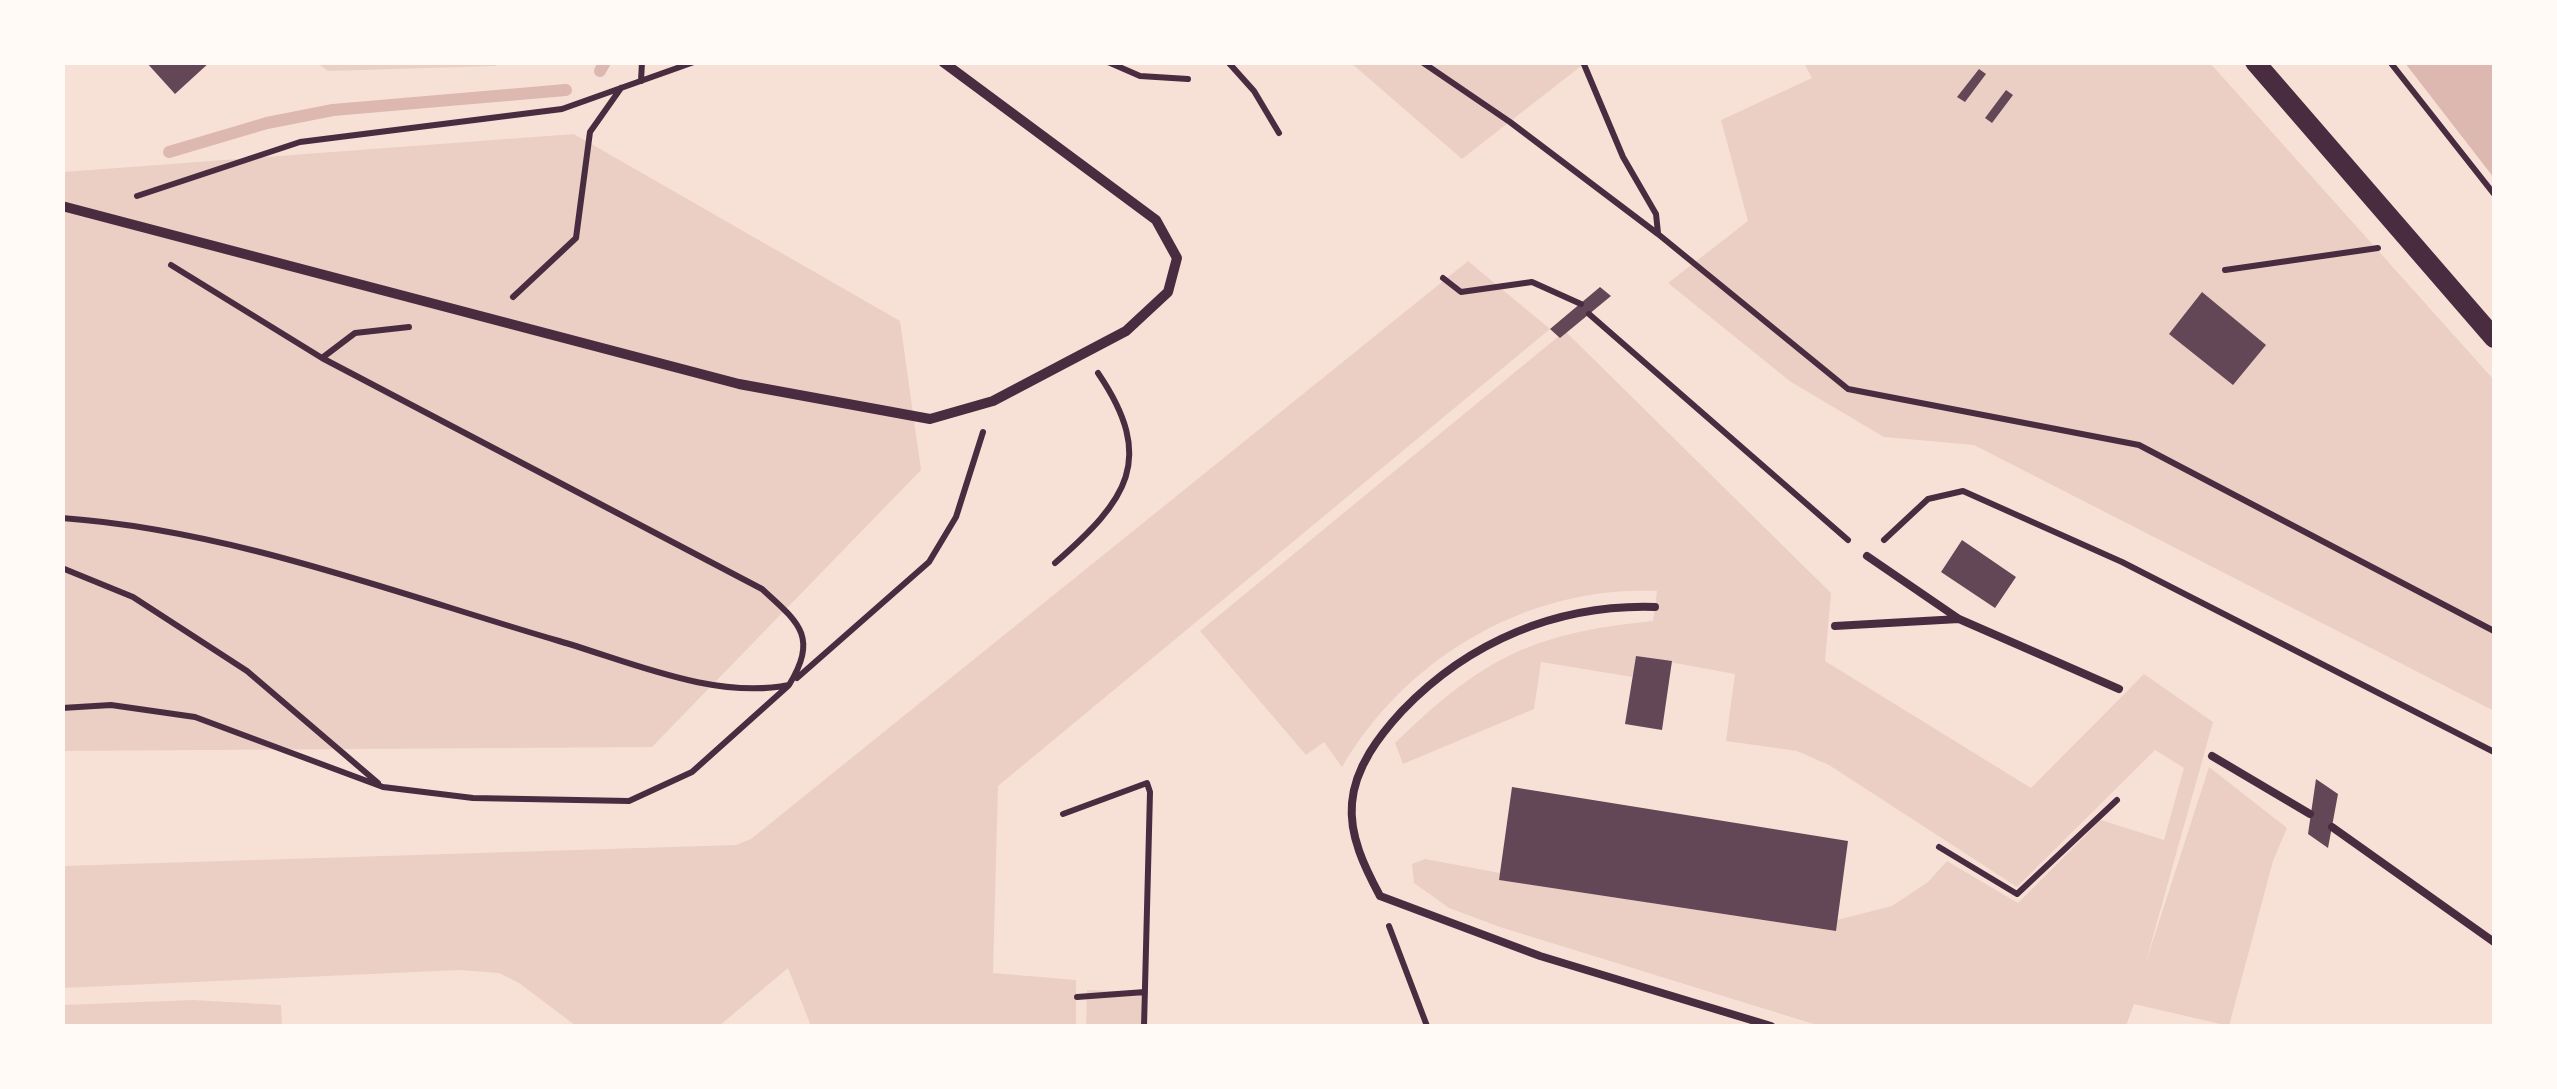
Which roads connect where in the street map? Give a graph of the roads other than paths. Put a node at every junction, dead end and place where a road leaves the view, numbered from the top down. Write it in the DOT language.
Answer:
graph roads {
  1 [pos="943,62"];
  2 [pos="2255,62"];
  3 [pos="62,206"];
  4 [pos="2494,338"];
  5 [pos="1867,556"];
  6 [pos="1655,607"];
  7 [pos="1959,619"];
  8 [pos="1835,626"];
  9 [pos="2118,690"];
  10 [pos="2212,756"];
  11 [pos="2310,814"];
  12 [pos="2332,827"];
  13 [pos="2494,942"];
  14 [pos="1771,1026"];
  1 -- 3 [label="street"];
  2 -- 4 [label="main road"];
  5 -- 7 [label="lane"];
  6 -- 14 [label="lane"];
  7 -- 8 [label="lane"];
  7 -- 9 [label="lane"];
  10 -- 11 [label="lane"];
  12 -- 13 [label="lane"];
}
